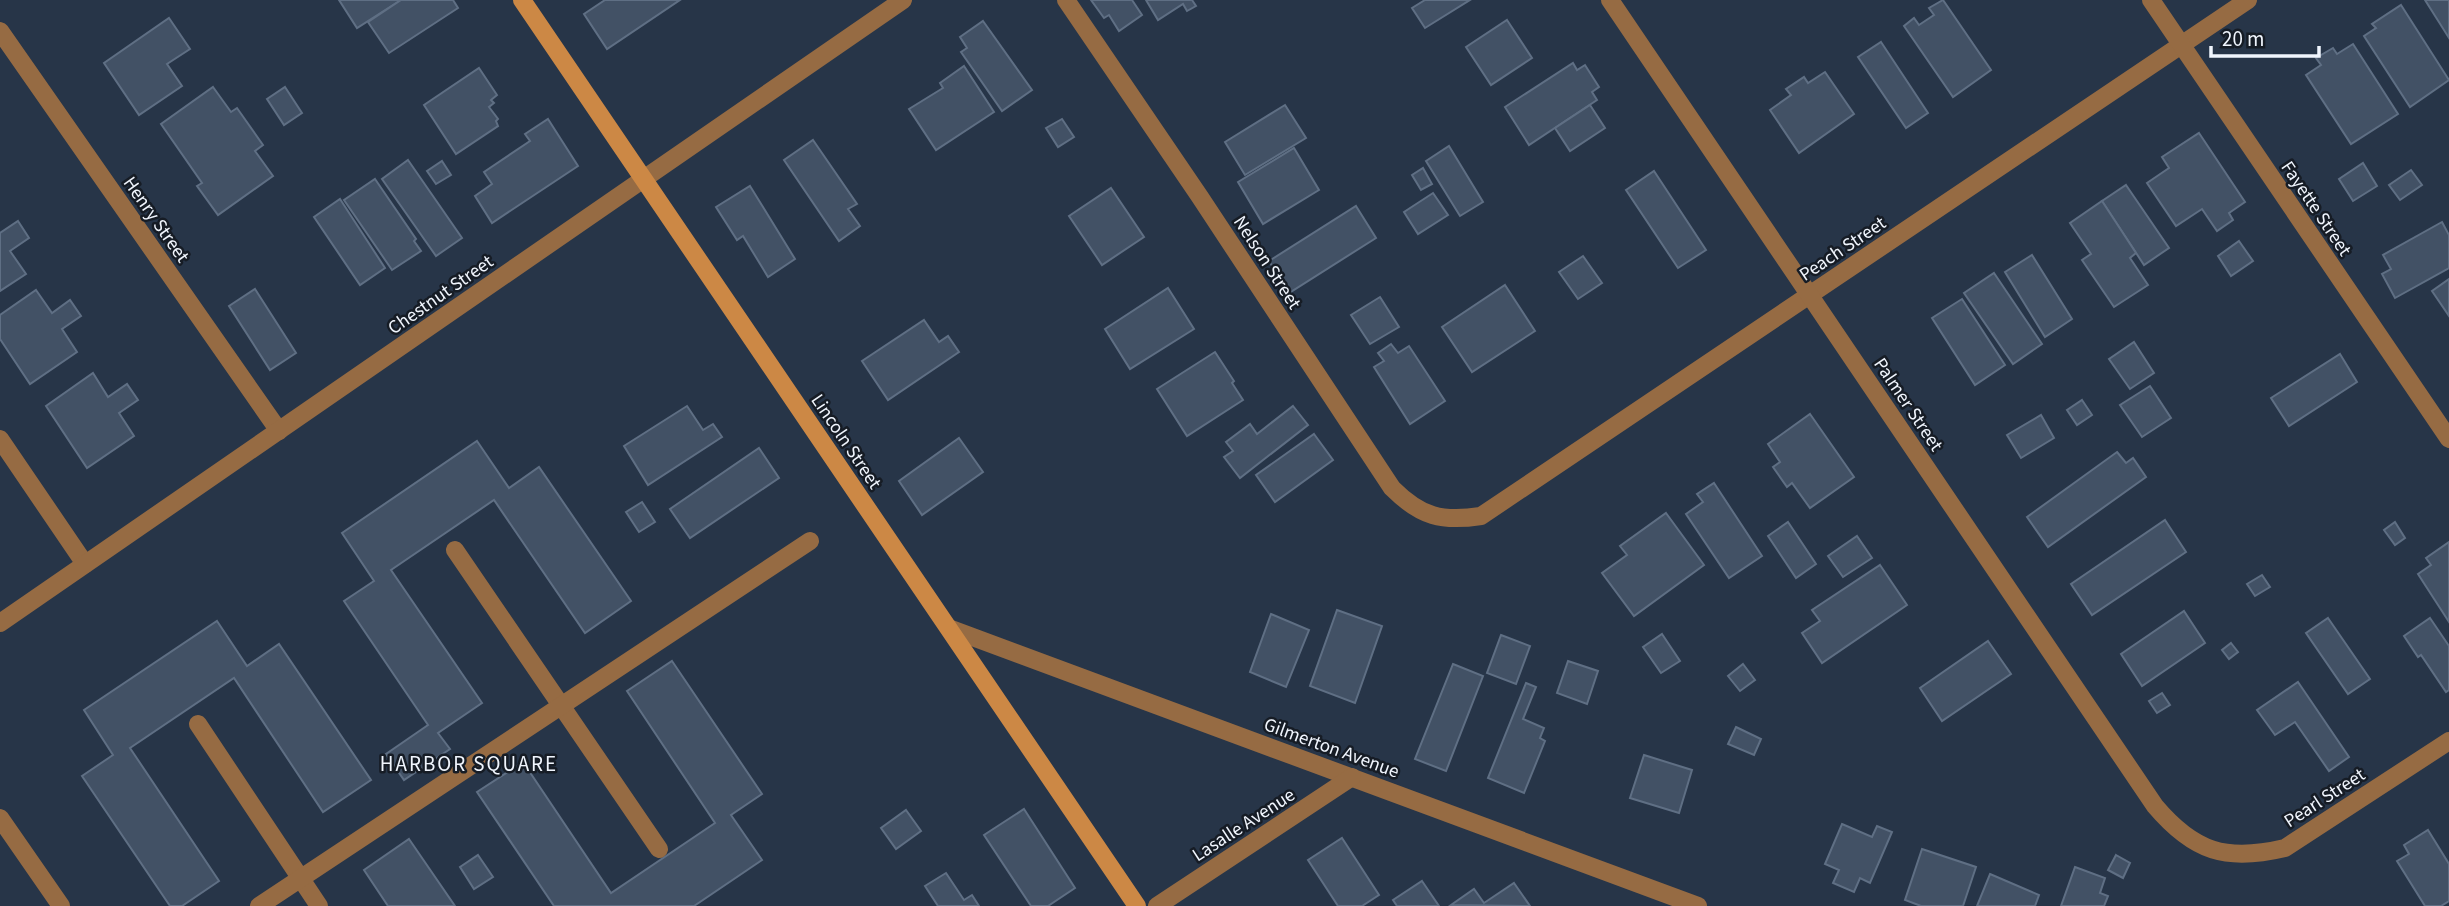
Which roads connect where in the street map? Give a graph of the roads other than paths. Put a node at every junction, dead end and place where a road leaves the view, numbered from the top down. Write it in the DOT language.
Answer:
graph roads {
  1 [pos="522,0"];
  2 [pos="903,0"];
  3 [pos="1066,0"];
  4 [pos="1610,0"];
  5 [pos="2151,0"];
  6 [pos="2248,0"];
  7 [pos="0,31"];
  8 [pos="2181,45"];
  9 [pos="642,180"];
  10 [pos="1810,295"];
  11 [pos="279,431"];
  12 [pos="0,439"];
  13 [pos="2449,439"];
  14 [pos="1455,520"];
  15 [pos="810,541"];
  16 [pos="455,550"];
  17 [pos="85,565"];
  18 [pos="0,623"];
  19 [pos="951,629"];
  20 [pos="561,705"];
  21 [pos="198,724"];
  22 [pos="2449,741"];
  23 [pos="1352,777"];
  24 [pos="0,818"];
  25 [pos="2175,829"];
  26 [pos="660,849"];
  27 [pos="301,879"];
  28 [pos="61,906"];
  29 [pos="259,906"];
  30 [pos="319,906"];
  31 [pos="1137,906"];
  32 [pos="1157,906"];
  33 [pos="1698,906"];
  1 -- 9 [label="street, Lincoln Street"];
  2 -- 9 [label="street, Chestnut Street"];
  3 -- 14 [label="street, Nelson Street"];
  4 -- 10 [label="street, Palmer Street"];
  5 -- 8 [label="street, Fayette Street"];
  6 -- 8 [label="street, Peach Street"];
  7 -- 11 [label="street, Henry Street"];
  8 -- 10 [label="street, Peach Street"];
  8 -- 13 [label="street, Fayette Street"];
  9 -- 11 [label="street, Chestnut Street"];
  9 -- 19 [label="street, Lincoln Street"];
  10 -- 14 [label="street, Peach Street"];
  10 -- 25 [label="street, Palmer Street"];
  11 -- 17 [label="street, Chestnut Street"];
  12 -- 17 [label="street"];
  15 -- 20 [label="street"];
  16 -- 20 [label="street"];
  17 -- 18 [label="street, Chestnut Street"];
  19 -- 23 [label="street, Gilmerton Avenue"];
  19 -- 31 [label="street, Lincoln Street"];
  20 -- 26 [label="street"];
  20 -- 27 [label="street"];
  21 -- 27 [label="street"];
  22 -- 25 [label="street, Pearl Street"];
  23 -- 32 [label="street, Lasalle Avenue"];
  23 -- 33 [label="street, Gilmerton Avenue"];
  24 -- 28 [label="street"];
  27 -- 29 [label="street"];
  27 -- 30 [label="street"];
}
